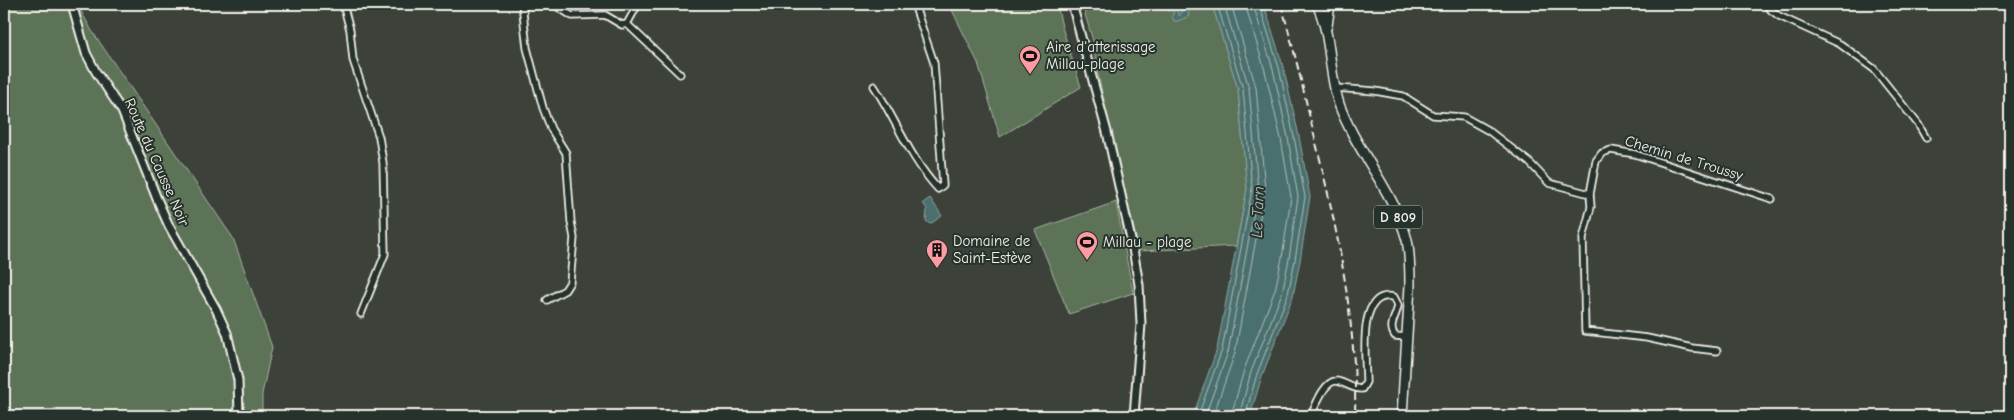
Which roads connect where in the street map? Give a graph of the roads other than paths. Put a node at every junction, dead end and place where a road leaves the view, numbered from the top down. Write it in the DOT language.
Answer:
graph roads {
  1 [pos="72,4"];
  2 [pos="342,4"];
  3 [pos="522,4"];
  4 [pos="553,4"];
  5 [pos="638,4"];
  6 [pos="914,4"];
  7 [pos="1072,4"];
  8 [pos="1317,4"];
  9 [pos="1330,4"];
  10 [pos="1767,4"];
  11 [pos="627,24"];
  12 [pos="1327,31"];
  13 [pos="680,74"];
  14 [pos="874,86"];
  15 [pos="1335,88"];
  16 [pos="1926,138"];
  17 [pos="1590,194"];
  18 [pos="1772,199"];
  19 [pos="547,300"];
  20 [pos="361,314"];
  21 [pos="1408,337"];
  22 [pos="1718,351"];
  23 [pos="239,416"];
  24 [pos="1134,416"];
  25 [pos="1311,416"];
  26 [pos="1402,416"];
  1 -- 23 [label="street, Route du Causse Noir"];
  2 -- 20 [label="street"];
  3 -- 19 [label="street"];
  4 -- 11 [label="street"];
  5 -- 11 [label="street"];
  6 -- 14 [label="street"];
  7 -- 24 [label="street"];
  8 -- 12 [label="main road, D 809"];
  9 -- 12 [label="main road, D 809"];
  10 -- 16 [label="street"];
  11 -- 13 [label="street"];
  12 -- 15 [label="main road, D 809"];
  15 -- 17 [label="street"];
  15 -- 21 [label="main road, D 809"];
  17 -- 18 [label="street, Chemin de Troussy"];
  17 -- 22 [label="street, Chemin de Troussy"];
  21 -- 25 [label="street"];
  21 -- 26 [label="main road, D 809"];
}
